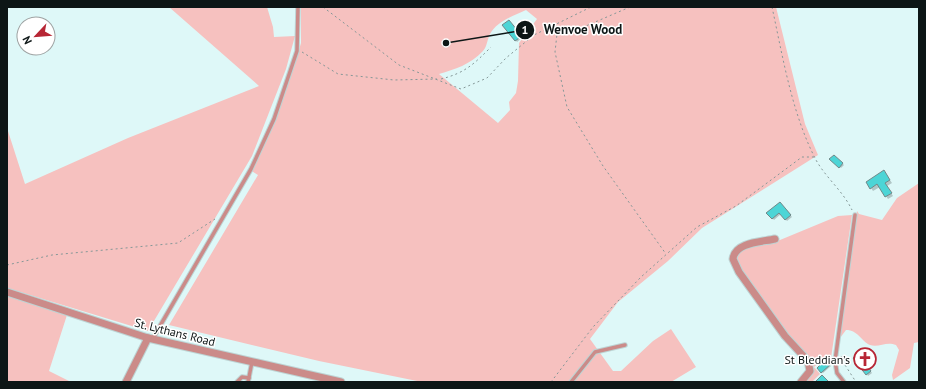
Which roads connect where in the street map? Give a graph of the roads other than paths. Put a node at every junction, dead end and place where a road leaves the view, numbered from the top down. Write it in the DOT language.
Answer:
graph roads {
  1 [pos="298,7"];
  2 [pos="855,215"];
  3 [pos="775,239"];
  4 [pos="7,292"];
  5 [pos="150,338"];
  6 [pos="625,345"];
  7 [pos="252,362"];
  8 [pos="248,380"];
  9 [pos="126,382"];
  10 [pos="237,382"];
  11 [pos="341,382"];
  12 [pos="571,382"];
  13 [pos="801,382"];
  14 [pos="844,382"];
  1 -- 5 [label="lane"];
  2 -- 14 [label="lane"];
  3 -- 13 [label="street"];
  4 -- 5 [label="street, St. Lythans Road"];
  5 -- 7 [label="street, St. Lythans Road"];
  5 -- 9 [label="street"];
  6 -- 12 [label="lane"];
  7 -- 8 [label="lane"];
  7 -- 11 [label="street, St. Lythans Road"];
  8 -- 10 [label="lane"];
}
